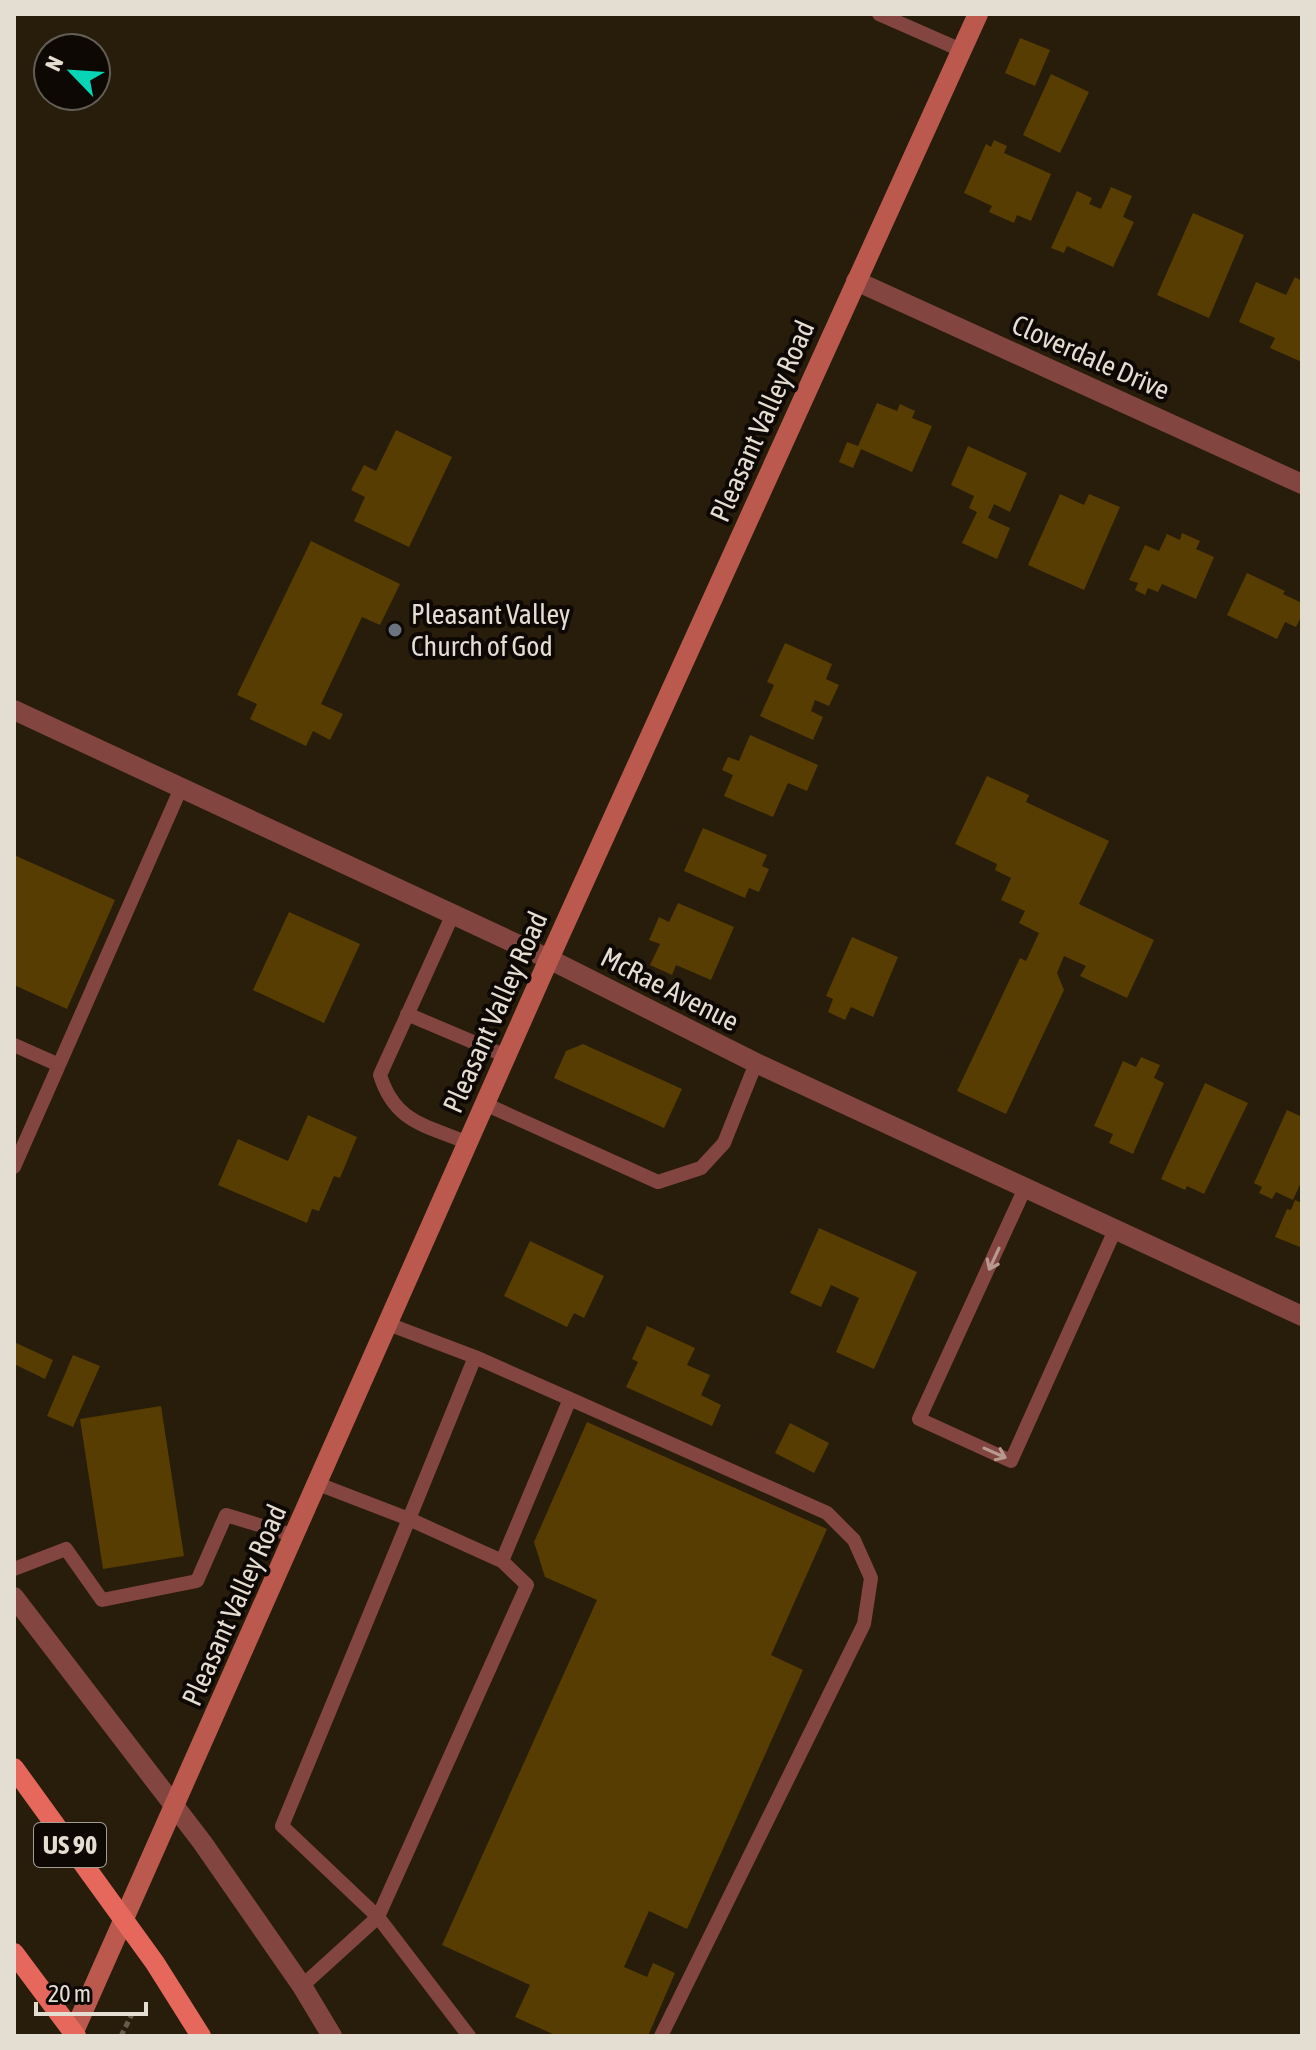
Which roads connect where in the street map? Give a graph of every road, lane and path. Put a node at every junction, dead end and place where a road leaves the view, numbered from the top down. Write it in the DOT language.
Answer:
graph roads {
  1 [pos="879,14"];
  2 [pos="978,14"];
  3 [pos="961,50"];
  4 [pos="856,281"];
  5 [pos="1302,484"];
  6 [pos="14,710"];
  7 [pos="181,788"];
  8 [pos="453,914"];
  9 [pos="549,959"];
  10 [pos="407,1014"];
  11 [pos="14,1045"];
  12 [pos="506,1056"];
  13 [pos="756,1063"];
  14 [pos="59,1065"];
  15 [pos="485,1104"];
  16 [pos="468,1143"];
  17 [pos="14,1167"];
  18 [pos="1025,1188"];
  19 [pos="1115,1230"];
  20 [pos="1302,1316"];
  21 [pos="388,1324"];
  22 [pos="475,1357"];
  23 [pos="570,1399"];
  24 [pos="318,1484"];
  25 [pos="409,1519"];
  26 [pos="295,1536"];
  27 [pos="502,1561"];
  28 [pos="14,1569"];
  29 [pos="14,1597"];
  30 [pos="14,1768"];
  31 [pos="176,1807"];
  32 [pos="378,1917"];
  33 [pos="125,1922"];
  34 [pos="14,1953"];
  35 [pos="302,1986"];
  36 [pos="133,2012"];
  37 [pos="74,2035"];
  38 [pos="121,2036"];
  39 [pos="201,2036"];
  40 [pos="332,2036"];
  41 [pos="469,2036"];
  42 [pos="661,2036"];
  1 -- 3 [label="lane"];
  2 -- 3 [label="street, Pleasant Valley Road"];
  3 -- 4 [label="street, Pleasant Valley Road"];
  4 -- 5 [label="street, Cloverdale Drive"];
  4 -- 9 [label="street, Pleasant Valley Road"];
  6 -- 7 [label="street, McRae Avenue"];
  7 -- 8 [label="street, McRae Avenue"];
  7 -- 14 [label="lane"];
  8 -- 9 [label="street, McRae Avenue"];
  8 -- 10 [label="lane"];
  9 -- 12 [label="street, Pleasant Valley Road"];
  9 -- 13 [label="street, McRae Avenue"];
  10 -- 12 [label="lane"];
  10 -- 16 [label="lane"];
  11 -- 14 [label="lane"];
  12 -- 15 [label="street, Pleasant Valley Road"];
  13 -- 15 [label="lane"];
  13 -- 18 [label="street, McRae Avenue"];
  14 -- 17 [label="lane"];
  15 -- 16 [label="street, Pleasant Valley Road"];
  16 -- 21 [label="street, Pleasant Valley Road"];
  18 -- 19 [label="street, McRae Avenue"];
  18 -- 19 [label="lane, one-way"];
  19 -- 20 [label="street, McRae Avenue"];
  21 -- 22 [label="lane"];
  21 -- 24 [label="street, Pleasant Valley Road"];
  22 -- 23 [label="lane"];
  22 -- 25 [label="lane"];
  23 -- 27 [label="lane"];
  23 -- 42 [label="lane"];
  24 -- 25 [label="lane"];
  24 -- 26 [label="street, Pleasant Valley Road"];
  25 -- 27 [label="lane"];
  25 -- 32 [label="lane"];
  26 -- 28 [label="lane"];
  26 -- 31 [label="street, Pleasant Valley Road"];
  27 -- 32 [label="lane"];
  29 -- 31 [label="street"];
  30 -- 33 [label="main road, US 90"];
  31 -- 33 [label="street, Pleasant Valley Road"];
  31 -- 35 [label="street"];
  32 -- 35 [label="lane"];
  32 -- 41 [label="lane"];
  33 -- 37 [label="street, Pleasant Valley Road"];
  33 -- 39 [label="main road, US 90"];
  34 -- 37 [label="main road"];
  35 -- 40 [label="street"];
  36 -- 38 [label="path"];
}
